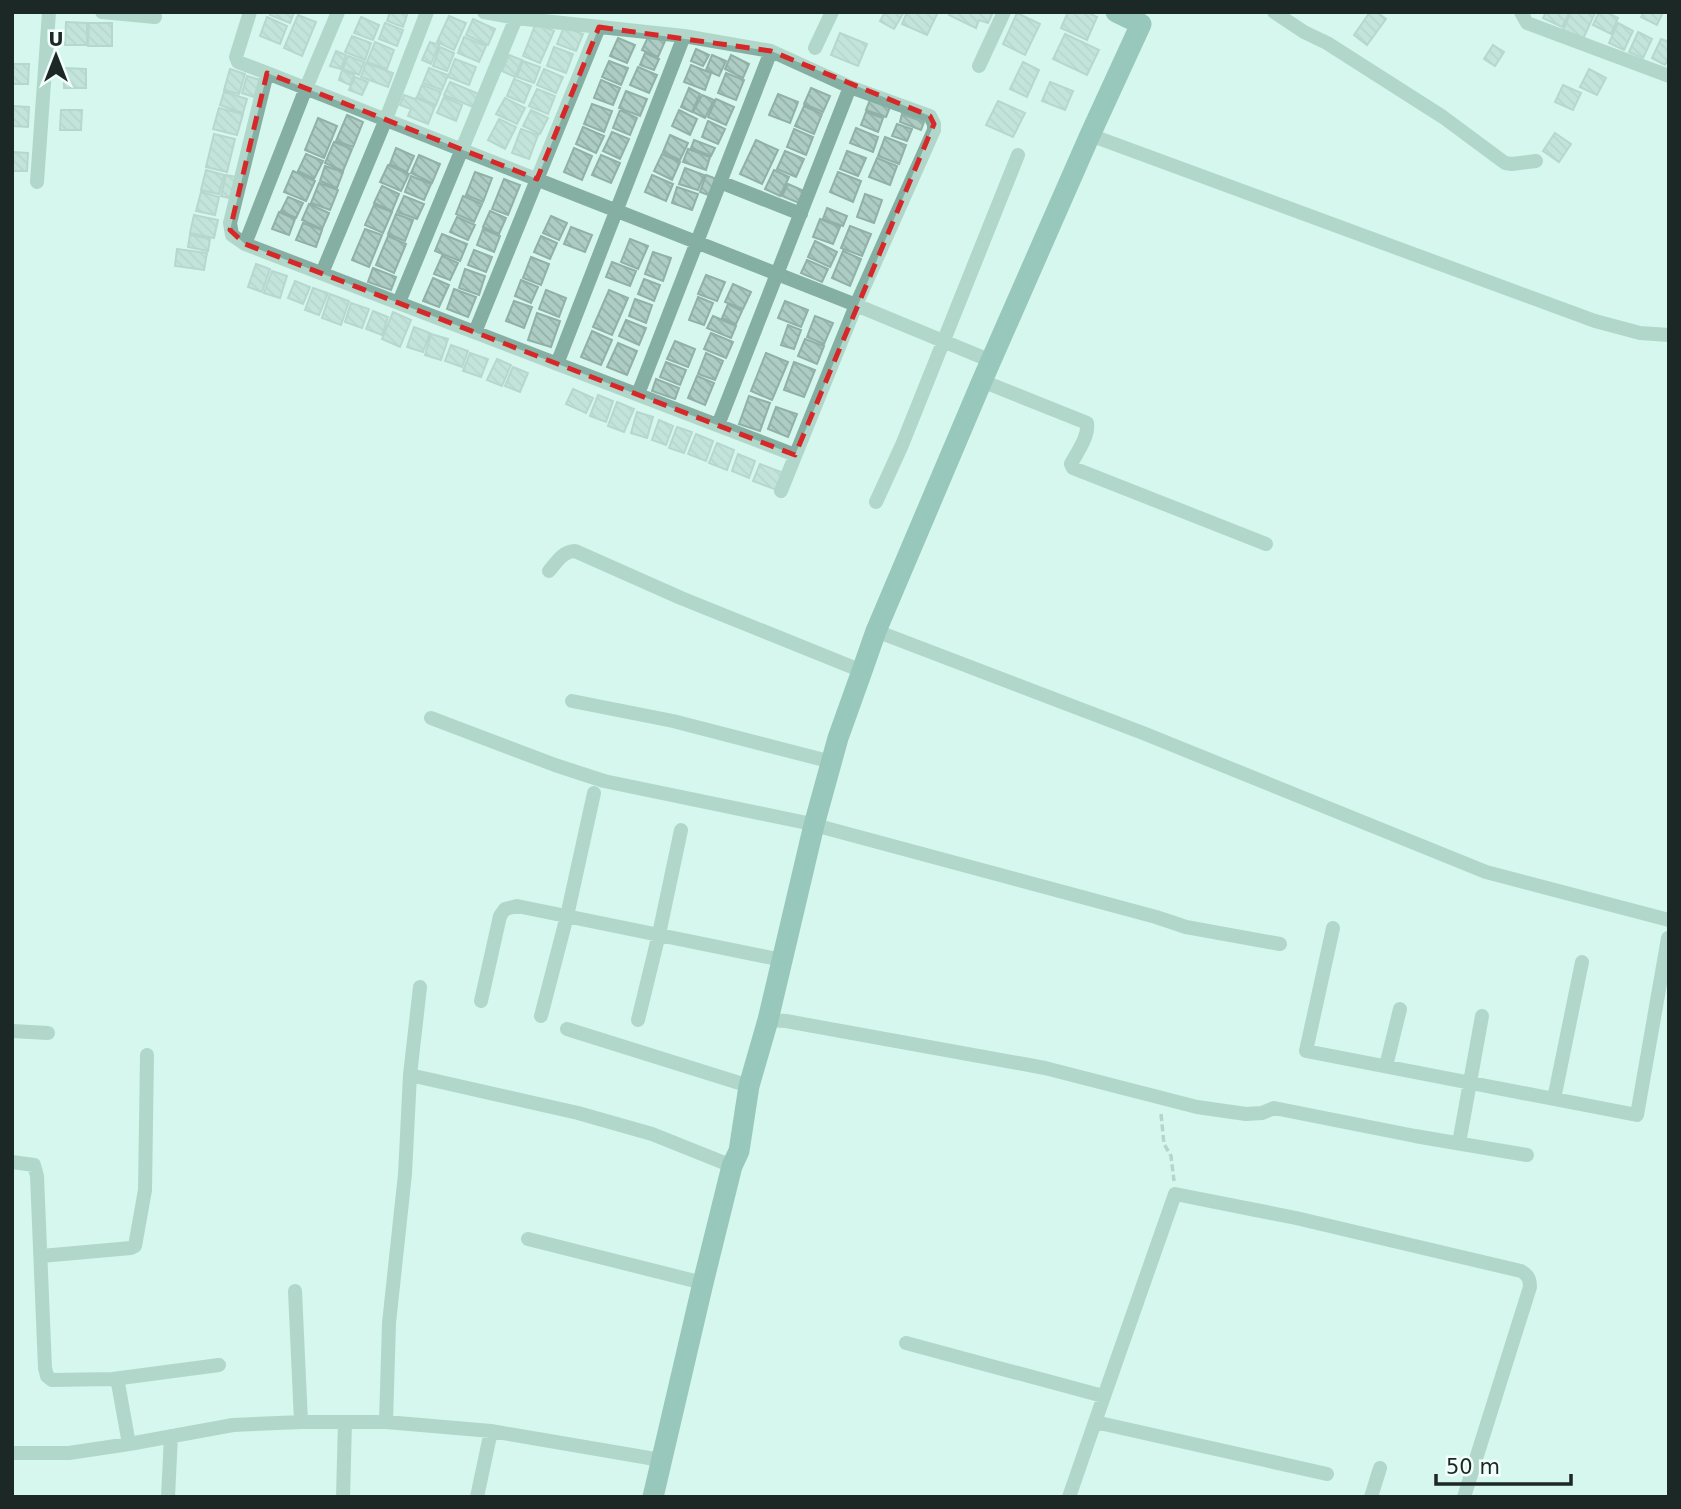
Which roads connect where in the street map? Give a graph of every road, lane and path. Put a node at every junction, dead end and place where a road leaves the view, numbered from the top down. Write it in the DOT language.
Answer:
graph roads {
  1 [pos="49,12"];
  2 [pos="102,12"];
  3 [pos="250,12"];
  4 [pos="338,12"];
  5 [pos="427,12"];
  6 [pos="484,12"];
  7 [pos="832,12"];
  8 [pos="1004,12"];
  9 [pos="1274,12"];
  10 [pos="1521,12"];
  11 [pos="155,17"];
  12 [pos="1131,17"];
  13 [pos="516,18"];
  14 [pos="599,27"];
  15 [pos="684,36"];
  16 [pos="815,48"];
  17 [pos="771,51"];
  18 [pos="979,66"];
  19 [pos="267,73"];
  20 [pos="1669,76"];
  21 [pos="850,87"];
  22 [pos="306,88"];
  23 [pos="386,119"];
  24 [pos="1090,135"];
  25 [pos="462,149"];
  26 [pos="1018,155"];
  27 [pos="1536,161"];
  28 [pos="537,179"];
  29 [pos="37,182"];
  30 [pos="720,182"];
  31 [pos="617,210"];
  32 [pos="801,214"];
  33 [pos="697,242"];
  34 [pos="245,244"];
  35 [pos="322,273"];
  36 [pos="778,274"];
  37 [pos="399,302"];
  38 [pos="856,305"];
  39 [pos="475,332"];
  40 [pos="1669,335"];
  41 [pos="943,341"];
  42 [pos="557,363"];
  43 [pos="985,367"];
  44 [pos="638,394"];
  45 [pos="718,425"];
  46 [pos="796,455"];
  47 [pos="781,491"];
  48 [pos="876,502"];
  49 [pos="1265,544"];
  50 [pos="549,570"];
  51 [pos="886,635"];
  52 [pos="850,666"];
  53 [pos="572,701"];
  54 [pos="431,718"];
  55 [pos="819,759"];
  56 [pos="594,793"];
  57 [pos="813,825"];
  58 [pos="681,830"];
  59 [pos="567,916"];
  60 [pos="1669,920"];
  61 [pos="1333,929"];
  62 [pos="659,934"];
  63 [pos="1668,938"];
  64 [pos="1280,944"];
  65 [pos="782,960"];
  66 [pos="1582,962"];
  67 [pos="420,987"];
  68 [pos="481,1001"];
  69 [pos="1400,1009"];
  70 [pos="541,1016"];
  71 [pos="1482,1016"];
  72 [pos="638,1020"];
  73 [pos="777,1021"];
  74 [pos="567,1029"];
  75 [pos="12,1031"];
  76 [pos="48,1033"];
  77 [pos="147,1055"];
  78 [pos="1385,1066"];
  79 [pos="410,1075"];
  80 [pos="1470,1083"];
  81 [pos="749,1087"];
  82 [pos="1160,1098"];
  83 [pos="1554,1099"];
  84 [pos="1459,1143"];
  85 [pos="1527,1154"];
  86 [pos="12,1162"];
  87 [pos="732,1166"];
  88 [pos="1175,1194"];
  89 [pos="528,1239"];
  90 [pos="41,1256"];
  91 [pos="694,1280"];
  92 [pos="295,1291"];
  93 [pos="906,1343"];
  94 [pos="219,1364"];
  95 [pos="113,1379"];
  96 [pos="1103,1396"];
  97 [pos="301,1422"];
  98 [pos="345,1422"];
  99 [pos="386,1422"];
  100 [pos="1095,1422"];
  101 [pos="491,1431"];
  102 [pos="171,1436"];
  103 [pos="129,1444"];
  104 [pos="12,1454"];
  105 [pos="661,1460"];
  106 [pos="1380,1468"];
  107 [pos="1327,1474"];
  108 [pos="168,1497"];
  109 [pos="343,1497"];
  110 [pos="477,1497"];
  111 [pos="653,1497"];
  112 [pos="1069,1497"];
  113 [pos="1371,1497"];
  114 [pos="1464,1497"];
  1 -- 29 [label="street"];
  2 -- 11 [label="street"];
  3 -- 19 [label="street"];
  4 -- 22 [label="street"];
  5 -- 23 [label="street"];
  6 -- 13 [label="street"];
  7 -- 16 [label="street"];
  8 -- 18 [label="street"];
  9 -- 27 [label="street"];
  10 -- 20 [label="street"];
  12 -- 24 [label="street"];
  13 -- 14 [label="street"];
  13 -- 25 [label="street"];
  14 -- 15 [label="street"];
  14 -- 28 [label="street"];
  15 -- 17 [label="street"];
  15 -- 31 [label="street"];
  17 -- 21 [label="street"];
  17 -- 30 [label="street"];
  19 -- 22 [label="street"];
  19 -- 34 [label="street"];
  21 -- 32 [label="street"];
  21 -- 38 [label="street"];
  22 -- 23 [label="street"];
  22 -- 34 [label="street"];
  23 -- 25 [label="street"];
  23 -- 35 [label="street"];
  24 -- 40 [label="street"];
  24 -- 43 [label="street"];
  25 -- 28 [label="street"];
  25 -- 37 [label="street"];
  26 -- 41 [label="street"];
  28 -- 31 [label="street"];
  28 -- 39 [label="street"];
  30 -- 32 [label="street"];
  30 -- 33 [label="street"];
  31 -- 33 [label="street"];
  31 -- 42 [label="street"];
  32 -- 36 [label="street"];
  33 -- 36 [label="street"];
  33 -- 44 [label="street"];
  34 -- 35 [label="street"];
  35 -- 37 [label="street"];
  36 -- 38 [label="street"];
  36 -- 45 [label="street"];
  37 -- 39 [label="street"];
  38 -- 41 [label="street"];
  38 -- 46 [label="street"];
  39 -- 42 [label="street"];
  41 -- 43 [label="street"];
  41 -- 48 [label="street"];
  42 -- 44 [label="street"];
  43 -- 49 [label="street"];
  43 -- 51 [label="street"];
  44 -- 45 [label="street"];
  45 -- 46 [label="street"];
  46 -- 47 [label="street"];
  50 -- 52 [label="street"];
  51 -- 52 [label="street"];
  51 -- 60 [label="street"];
  52 -- 55 [label="street"];
  53 -- 55 [label="street"];
  54 -- 57 [label="street"];
  55 -- 57 [label="street"];
  56 -- 59 [label="street"];
  57 -- 64 [label="street"];
  57 -- 65 [label="street"];
  58 -- 62 [label="street"];
  59 -- 62 [label="street"];
  59 -- 68 [label="street"];
  59 -- 70 [label="street"];
  61 -- 78 [label="street"];
  62 -- 65 [label="street"];
  62 -- 72 [label="street"];
  63 -- 83 [label="street"];
  65 -- 73 [label="street"];
  66 -- 83 [label="street"];
  67 -- 79 [label="street"];
  69 -- 78 [label="street"];
  71 -- 80 [label="street"];
  73 -- 81 [label="street"];
  73 -- 82 [label="street"];
  74 -- 81 [label="street"];
  75 -- 76 [label="street"];
  77 -- 90 [label="street"];
  78 -- 80 [label="street"];
  79 -- 87 [label="street"];
  79 -- 99 [label="street"];
  80 -- 83 [label="street"];
  80 -- 84 [label="street"];
  81 -- 87 [label="street"];
  82 -- 84 [label="street"];
  82 -- 88 [label="path"];
  84 -- 85 [label="street"];
  86 -- 90 [label="street"];
  87 -- 91 [label="street"];
  88 -- 96 [label="street"];
  88 -- 114 [label="street"];
  89 -- 91 [label="street"];
  90 -- 95 [label="street"];
  91 -- 105 [label="street"];
  92 -- 97 [label="street"];
  93 -- 96 [label="street"];
  94 -- 95 [label="street"];
  95 -- 103 [label="street"];
  96 -- 100 [label="street"];
  97 -- 98 [label="street"];
  97 -- 102 [label="street"];
  98 -- 99 [label="street"];
  98 -- 109 [label="street"];
  99 -- 101 [label="street"];
  100 -- 107 [label="street"];
  100 -- 112 [label="street"];
  101 -- 105 [label="street"];
  101 -- 110 [label="street"];
  102 -- 103 [label="street"];
  102 -- 108 [label="street"];
  103 -- 104 [label="street"];
  105 -- 111 [label="street"];
  106 -- 113 [label="street"];
}
